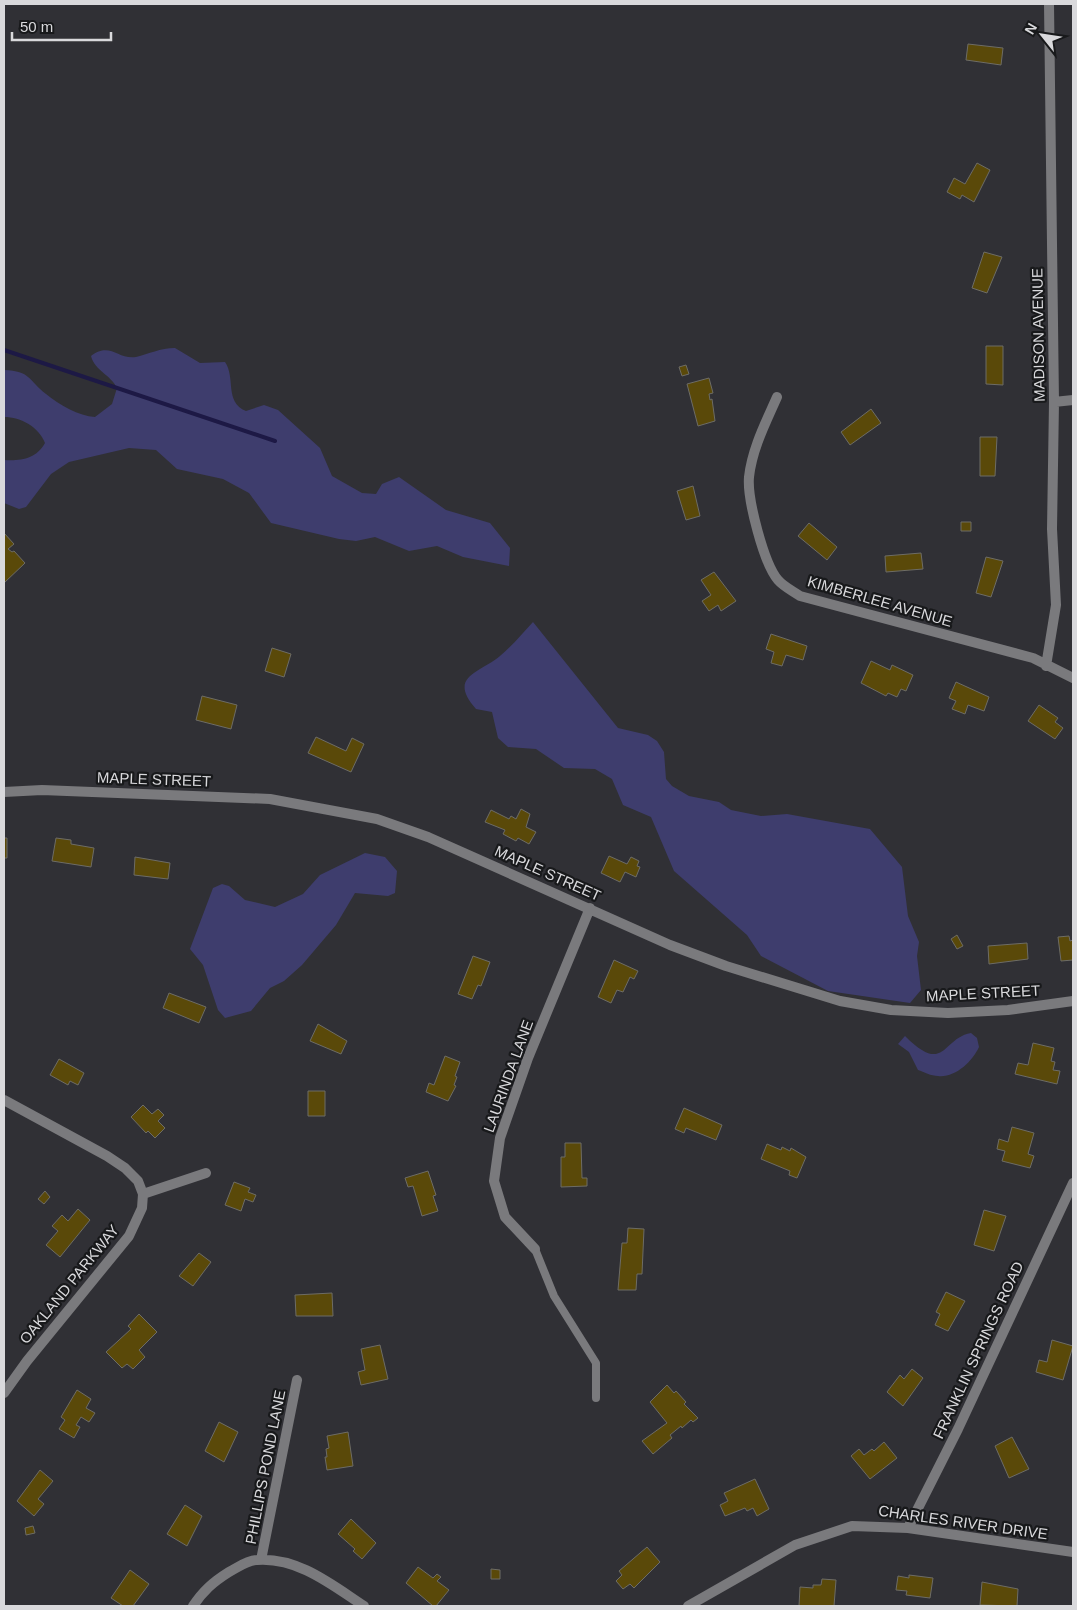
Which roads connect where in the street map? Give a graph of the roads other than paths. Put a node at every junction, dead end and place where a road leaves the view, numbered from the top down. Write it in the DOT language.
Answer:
graph roads {
  1 [pos="1049,4"];
  2 [pos="777,397"];
  3 [pos="1073,400"];
  4 [pos="1054,402"];
  5 [pos="1046,666"];
  6 [pos="1073,678"];
  7 [pos="4,792"];
  8 [pos="590,908"];
  9 [pos="1073,1001"];
  10 [pos="4,1100"];
  11 [pos="206,1173"];
  12 [pos="1073,1183"];
  13 [pos="143,1194"];
  14 [pos="535,1249"];
  15 [pos="297,1380"];
  16 [pos="4,1393"];
  17 [pos="596,1398"];
  18 [pos="908,1528"];
  19 [pos="1073,1552"];
  20 [pos="261,1560"];
  21 [pos="193,1606"];
  22 [pos="364,1606"];
  23 [pos="688,1606"];
  1 -- 4 [label="street, MADISON AVENUE"];
  2 -- 5 [label="street, KIMBERLEE AVENUE"];
  3 -- 4 [label="street"];
  4 -- 5 [label="street, MADISON AVENUE"];
  5 -- 6 [label="street, KIMBERLEE AVENUE"];
  7 -- 8 [label="street, MAPLE STREET"];
  8 -- 9 [label="street, MAPLE STREET"];
  8 -- 14 [label="street, LAURINDA LANE"];
  10 -- 13 [label="street"];
  11 -- 13 [label="street"];
  12 -- 18 [label="street, FRANKLIN SPRINGS ROAD"];
  13 -- 16 [label="street, OAKLAND PARKWAY"];
  14 -- 17 [label="lane"];
  15 -- 20 [label="street, PHILLIPS POND LANE"];
  18 -- 19 [label="street, CHARLES RIVER DRIVE"];
  18 -- 23 [label="street, CHARLES RIVER DRIVE"];
  20 -- 21 [label="street"];
  20 -- 22 [label="street"];
}
